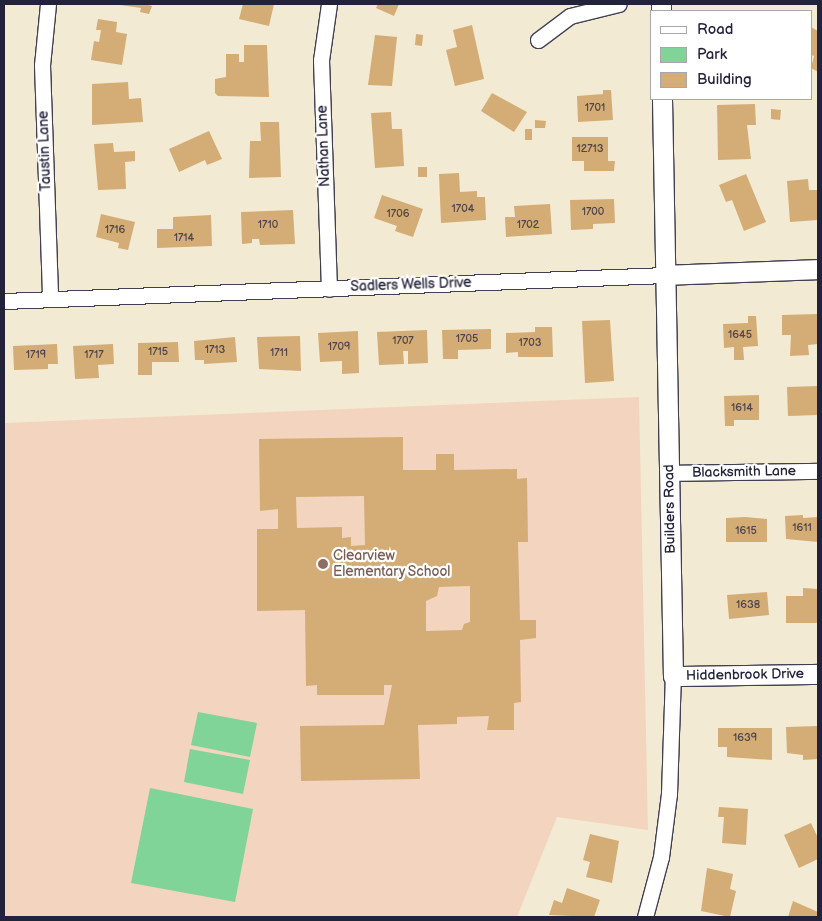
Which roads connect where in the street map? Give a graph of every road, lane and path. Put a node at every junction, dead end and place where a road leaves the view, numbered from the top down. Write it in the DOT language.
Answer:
graph roads {
  1 [pos="48,4"];
  2 [pos="329,4"];
  3 [pos="619,4"];
  4 [pos="538,40"];
  5 [pos="662,100"];
  6 [pos="818,269"];
  7 [pos="666,275"];
  8 [pos="329,288"];
  9 [pos="50,299"];
  10 [pos="4,301"];
  11 [pos="818,471"];
  12 [pos="669,473"];
  13 [pos="818,674"];
  14 [pos="673,676"];
  15 [pos="645,917"];
  1 -- 9 [label="street, Taustin Lane"];
  2 -- 8 [label="street, Nathan Lane"];
  3 -- 4 [label="street"];
  5 -- 7 [label="street, Builders Road"];
  6 -- 7 [label="street, Sadlers Wells Drive"];
  7 -- 8 [label="street, Sadlers Wells Drive"];
  7 -- 12 [label="street, Builders Road"];
  8 -- 9 [label="street, Sadlers Wells Drive"];
  9 -- 10 [label="street, Sadlers Wells Drive"];
  11 -- 12 [label="street, Blacksmith Lane"];
  12 -- 14 [label="street, Builders Road"];
  13 -- 14 [label="street, Hiddenbrook Drive"];
  14 -- 15 [label="street, Builders Road"];
}
